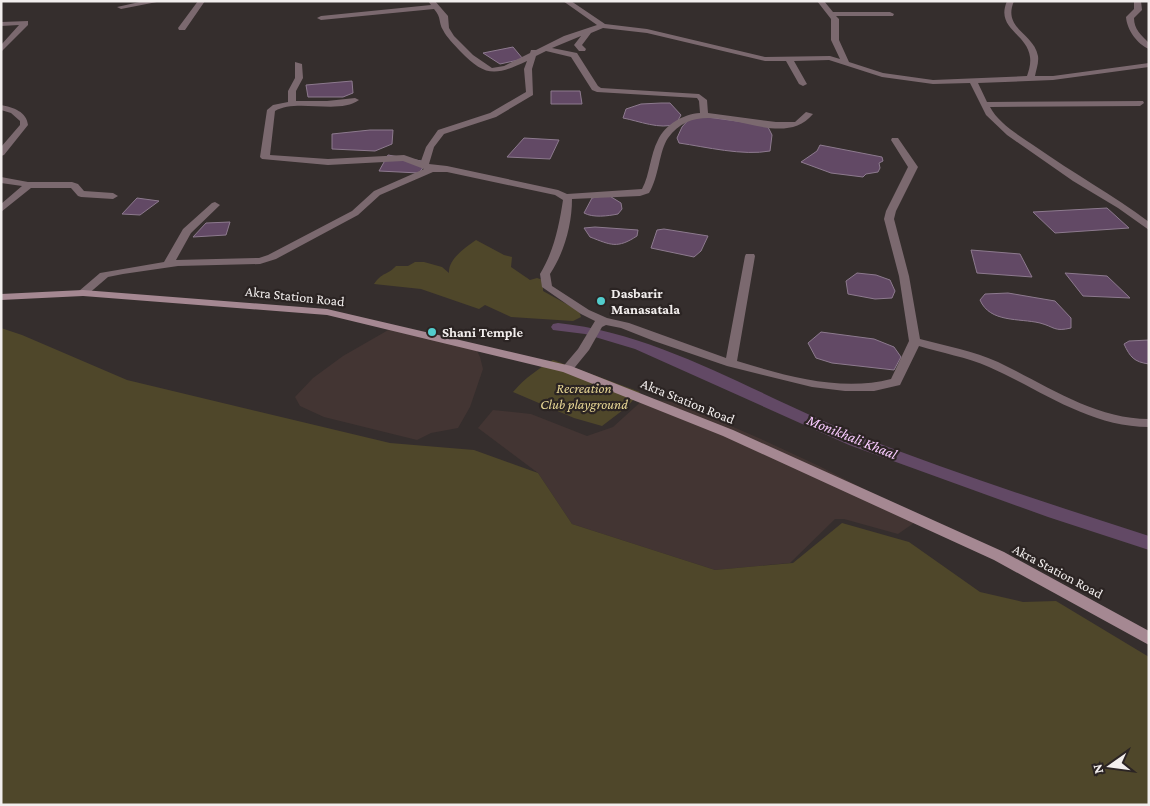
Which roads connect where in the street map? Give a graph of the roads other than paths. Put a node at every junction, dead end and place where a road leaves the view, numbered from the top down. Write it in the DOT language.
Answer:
graph roads {
  1 [pos="159,1"];
  2 [pos="202,1"];
  3 [pos="566,1"];
  4 [pos="820,1"];
  5 [pos="1011,1"];
  6 [pos="1138,1"];
  7 [pos="434,4"];
  8 [pos="121,7"];
  9 [pos="831,14"];
  10 [pos="890,14"];
  11 [pos="321,18"];
  12 [pos="1,24"];
  13 [pos="603,26"];
  14 [pos="182,28"];
  15 [pos="588,31"];
  16 [pos="1149,46"];
  17 [pos="582,49"];
  18 [pos="1,50"];
  19 [pos="538,51"];
  20 [pos="788,58"];
  21 [pos="846,63"];
  22 [pos="298,64"];
  23 [pos="1149,65"];
  24 [pos="1030,78"];
  25 [pos="973,82"];
  26 [pos="803,84"];
  27 [pos="355,100"];
  28 [pos="1140,103"];
  29 [pos="292,104"];
  30 [pos="984,104"];
  31 [pos="1,107"];
  32 [pos="808,114"];
  33 [pos="704,116"];
  34 [pos="895,140"];
  35 [pos="1,153"];
  36 [pos="428,167"];
  37 [pos="1,180"];
  38 [pos="27,185"];
  39 [pos="114,196"];
  40 [pos="566,197"];
  41 [pos="215,205"];
  42 [pos="1,209"];
  43 [pos="1149,227"];
  44 [pos="750,256"];
  45 [pos="169,263"];
  46 [pos="83,294"];
  47 [pos="1,297"];
  48 [pos="601,323"];
  49 [pos="914,341"];
  50 [pos="730,363"];
  51 [pos="567,369"];
  52 [pos="1149,422"];
  53 [pos="1149,640"];
  1 -- 8 [label="street"];
  2 -- 14 [label="street"];
  3 -- 13 [label="street"];
  4 -- 9 [label="street"];
  5 -- 24 [label="street"];
  6 -- 16 [label="street"];
  7 -- 11 [label="street"];
  7 -- 19 [label="street"];
  9 -- 10 [label="street"];
  9 -- 21 [label="street"];
  12 -- 18 [label="street"];
  13 -- 15 [label="street"];
  13 -- 20 [label="street"];
  15 -- 17 [label="street"];
  15 -- 19 [label="street"];
  19 -- 33 [label="street"];
  19 -- 36 [label="street"];
  20 -- 21 [label="street"];
  20 -- 26 [label="street"];
  21 -- 25 [label="street"];
  22 -- 29 [label="street"];
  23 -- 24 [label="street"];
  24 -- 25 [label="street"];
  25 -- 30 [label="street"];
  27 -- 29 [label="street"];
  28 -- 30 [label="street"];
  29 -- 36 [label="street"];
  30 -- 43 [label="street"];
  31 -- 35 [label="street"];
  32 -- 33 [label="street"];
  33 -- 40 [label="street"];
  34 -- 49 [label="street"];
  36 -- 40 [label="street"];
  36 -- 45 [label="street"];
  37 -- 38 [label="street"];
  38 -- 39 [label="street"];
  38 -- 42 [label="street"];
  40 -- 48 [label="street"];
  41 -- 45 [label="street"];
  44 -- 50 [label="street"];
  45 -- 46 [label="street"];
  46 -- 47 [label="main road, Akra Station Road"];
  46 -- 51 [label="main road, Akra Station Road"];
  48 -- 50 [label="street"];
  48 -- 51 [label="street"];
  49 -- 50 [label="street"];
  49 -- 52 [label="street"];
  51 -- 53 [label="main road, Akra Station Road"];
}
